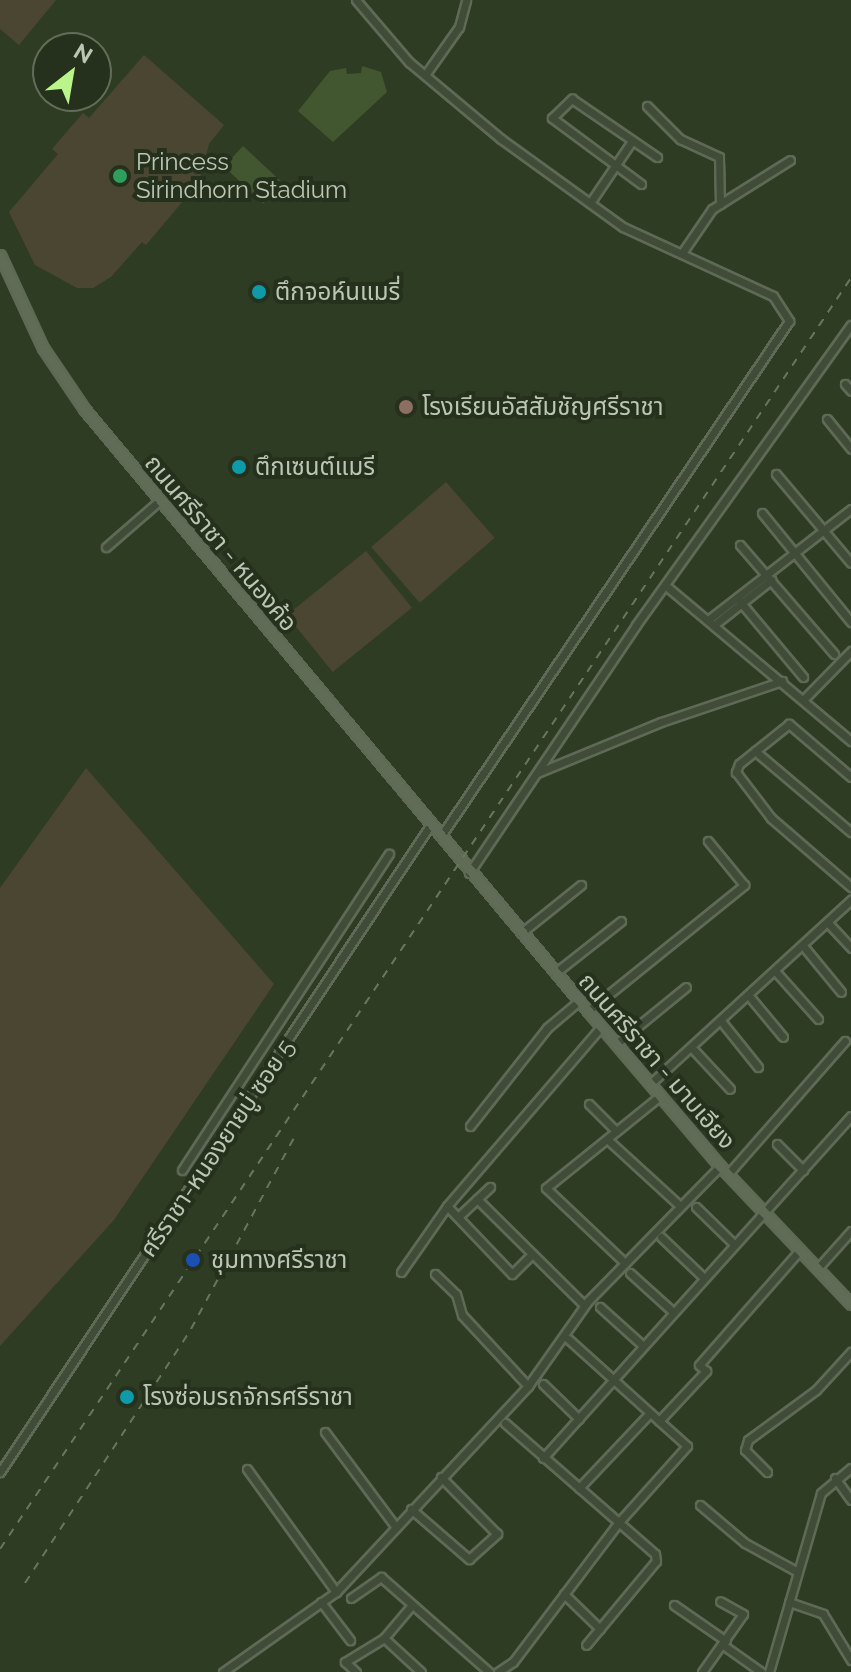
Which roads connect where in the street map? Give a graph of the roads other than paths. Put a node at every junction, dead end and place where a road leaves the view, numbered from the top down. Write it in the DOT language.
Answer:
graph roads {
  1 [pos="356,0"];
  2 [pos="466,0"];
  3 [pos="425,75"];
  4 [pos="647,106"];
  5 [pos="632,141"];
  6 [pos="657,157"];
  7 [pos="790,160"];
  8 [pos="615,166"];
  9 [pos="641,184"];
  10 [pos="590,203"];
  11 [pos="720,204"];
  12 [pos="682,253"];
  13 [pos="0,255"];
  14 [pos="851,325"];
  15 [pos="827,419"];
  16 [pos="851,449"];
  17 [pos="776,474"];
  18 [pos="159,501"];
  19 [pos="851,509"];
  20 [pos="762,513"];
  21 [pos="824,531"];
  22 [pos="740,545"];
  23 [pos="106,547"];
  24 [pos="797,555"];
  25 [pos="851,563"];
  26 [pos="768,579"];
  27 [pos="665,585"];
  28 [pos="740,601"];
  29 [pos="711,622"];
  30 [pos="851,622"];
  31 [pos="834,654"];
  32 [pos="850,654"];
  33 [pos="803,677"];
  34 [pos="782,681"];
  35 [pos="803,700"];
  36 [pos="850,736"];
  37 [pos="755,751"];
  38 [pos="536,774"];
  39 [pos="851,777"];
  40 [pos="431,824"];
  41 [pos="851,832"];
  42 [pos="441,836"];
  43 [pos="708,841"];
  44 [pos="389,854"];
  45 [pos="469,873"];
  46 [pos="581,885"];
  47 [pos="851,887"];
  48 [pos="851,900"];
  49 [pos="621,921"];
  50 [pos="829,924"];
  51 [pos="521,933"];
  52 [pos="804,947"];
  53 [pos="851,948"];
  54 [pos="325,954"];
  55 [pos="338,965"];
  56 [pos="776,972"];
  57 [pos="555,973"];
  58 [pos="686,987"];
  59 [pos="841,992"];
  60 [pos="749,996"];
  61 [pos="579,1001"];
  62 [pos="588,1011"];
  63 [pos="818,1019"];
  64 [pos="721,1021"];
  65 [pos="601,1027"];
  66 [pos="783,1037"];
  67 [pos="845,1041"];
  68 [pos="616,1044"];
  69 [pos="691,1047"];
  70 [pos="758,1067"];
  71 [pos="650,1084"];
  72 [pos="730,1089"];
  73 [pos="660,1096"];
  74 [pos="589,1104"];
  75 [pos="851,1116"];
  76 [pos="470,1126"];
  77 [pos="616,1131"];
  78 [pos="607,1139"];
  79 [pos="777,1144"];
  80 [pos="720,1166"];
  81 [pos="182,1170"];
  82 [pos="803,1170"];
  83 [pos="728,1174"];
  84 [pos="490,1187"];
  85 [pos="477,1199"];
  86 [pos="447,1206"];
  87 [pos="680,1206"];
  88 [pos="696,1207"];
  89 [pos="765,1213"];
  90 [pos="458,1217"];
  91 [pos="851,1231"];
  92 [pos="661,1237"];
  93 [pos="735,1245"];
  94 [pos="800,1250"];
  95 [pos="532,1254"];
  96 [pos="625,1263"];
  97 [pos="817,1269"];
  98 [pos="401,1272"];
  99 [pos="630,1273"];
  100 [pos="435,1274"];
  101 [pos="704,1278"];
  102 [pos="849,1297"];
  103 [pos="584,1305"];
  104 [pos="600,1307"];
  105 [pos="673,1312"];
  106 [pos="568,1339"];
  107 [pos="642,1345"];
  108 [pos="851,1352"];
  109 [pos="614,1382"];
  110 [pos="543,1384"];
  111 [pos="528,1386"];
  112 [pos="650,1413"];
  113 [pos="579,1419"];
  114 [pos="659,1421"];
  115 [pos="505,1423"];
  116 [pos="325,1432"];
  117 [pos="543,1458"];
  118 [pos="851,1468"];
  119 [pos="247,1469"];
  120 [pos="0,1472"];
  121 [pos="767,1472"];
  122 [pos="441,1477"];
  123 [pos="835,1478"];
  124 [pos="579,1488"];
  125 [pos="851,1500"];
  126 [pos="700,1505"];
  127 [pos="411,1509"];
  128 [pos="619,1522"];
  129 [pos="395,1526"];
  130 [pos="798,1572"];
  131 [pos="336,1592"];
  132 [pos="564,1594"];
  133 [pos="351,1598"];
  134 [pos="720,1601"];
  135 [pos="321,1602"];
  136 [pos="789,1602"];
  137 [pos="674,1605"];
  138 [pos="411,1606"];
  139 [pos="600,1629"];
  140 [pos="384,1638"];
  141 [pos="350,1640"];
  142 [pos="724,1643"];
  143 [pos="586,1645"];
  144 [pos="851,1660"];
  145 [pos="223,1672"];
  146 [pos="356,1672"];
  147 [pos="421,1672"];
  148 [pos="489,1672"];
  149 [pos="498,1672"];
  150 [pos="702,1672"];
  151 [pos="761,1672"];
  152 [pos="769,1672"];
  1 -- 3 [label="street"];
  2 -- 3 [label="street"];
  3 -- 10 [label="street"];
  4 -- 11 [label="street"];
  5 -- 6 [label="street"];
  5 -- 8 [label="street"];
  5 -- 8 [label="street"];
  7 -- 11 [label="street"];
  8 -- 9 [label="street"];
  8 -- 10 [label="street"];
  10 -- 12 [label="street"];
  11 -- 12 [label="street"];
  12 -- 42 [label="street"];
  13 -- 18 [label="main road, ถนนศรีราชา - หนองค้อ"];
  14 -- 27 [label="street"];
  15 -- 16 [label="street"];
  17 -- 21 [label="street"];
  18 -- 23 [label="street"];
  18 -- 40 [label="main road, ถนนศรีราชา - หนองค้อ"];
  19 -- 21 [label="street"];
  20 -- 24 [label="street"];
  21 -- 24 [label="street"];
  21 -- 25 [label="street"];
  22 -- 26 [label="street"];
  24 -- 26 [label="street"];
  24 -- 30 [label="street"];
  26 -- 28 [label="street"];
  26 -- 31 [label="street"];
  27 -- 29 [label="street"];
  27 -- 38 [label="street"];
  28 -- 29 [label="street"];
  28 -- 33 [label="street"];
  29 -- 34 [label="street"];
  32 -- 35 [label="street"];
  34 -- 35 [label="street"];
  34 -- 38 [label="street"];
  35 -- 36 [label="street"];
  37 -- 39 [label="street"];
  37 -- 41 [label="street"];
  37 -- 47 [label="street"];
  38 -- 45 [label="street"];
  40 -- 42 [label="main road, ถนนศรีราชา - หนองค้อ"];
  40 -- 55 [label="street, ศรีราชา-หนองยายบู่ ซอย 5"];
  42 -- 45 [label="main road, ถนนศรีราชา - มาบเอียง"];
  43 -- 62 [label="street"];
  44 -- 54 [label="street"];
  45 -- 51 [label="main road, ถนนศรีราชา - มาบเอียง"];
  46 -- 51 [label="street"];
  48 -- 50 [label="street"];
  49 -- 57 [label="street"];
  50 -- 52 [label="street"];
  50 -- 53 [label="street"];
  51 -- 57 [label="main road, ถนนศรีราชา - มาบเอียง"];
  52 -- 56 [label="street"];
  52 -- 59 [label="street"];
  54 -- 55 [label="street"];
  54 -- 81 [label="street"];
  55 -- 120 [label="street, ศรีราชา-หนองยายบู่ ซอย 5"];
  56 -- 60 [label="street"];
  56 -- 63 [label="street"];
  57 -- 61 [label="main road, ถนนศรีราชา - มาบเอียง"];
  58 -- 68 [label="street"];
  60 -- 64 [label="street"];
  60 -- 66 [label="street"];
  61 -- 62 [label="main road, ถนนศรีราชา - มาบเอียง"];
  61 -- 76 [label="street"];
  62 -- 65 [label="main road, ถนนศรีราชา - มาบเอียง"];
  64 -- 69 [label="street"];
  64 -- 70 [label="street"];
  65 -- 68 [label="main road, ถนนศรีราชา - มาบเอียง"];
  65 -- 86 [label="street"];
  67 -- 83 [label="street"];
  68 -- 71 [label="main road, ถนนศรีราชา - มาบเอียง"];
  69 -- 71 [label="street"];
  69 -- 72 [label="street"];
  71 -- 73 [label="main road, ถนนศรีราชา - มาบเอียง"];
  73 -- 77 [label="street"];
  73 -- 80 [label="main road, ถนนศรีราชา - มาบเอียง"];
  74 -- 77 [label="street"];
  75 -- 82 [label="street"];
  77 -- 78 [label="street"];
  78 -- 87 [label="street"];
  78 -- 96 [label="street"];
  79 -- 82 [label="street"];
  80 -- 83 [label="main road, ถนนศรีราชา - มาบเอียง"];
  80 -- 87 [label="street"];
  82 -- 89 [label="street"];
  83 -- 89 [label="main road, ถนนศรีราชา - มาบเอียง"];
  84 -- 85 [label="street"];
  85 -- 90 [label="street"];
  85 -- 95 [label="street"];
  86 -- 90 [label="street"];
  86 -- 98 [label="street"];
  87 -- 96 [label="street"];
  88 -- 93 [label="street"];
  89 -- 93 [label="street"];
  89 -- 94 [label="main road, ถนนศรีราชา - มาบเอียง"];
  90 -- 95 [label="street"];
  91 -- 97 [label="street"];
  92 -- 101 [label="street"];
  93 -- 101 [label="street"];
  94 -- 97 [label="main road, ถนนศรีราชา - มาบเอียง"];
  94 -- 114 [label="street"];
  95 -- 103 [label="street"];
  96 -- 103 [label="street"];
  97 -- 102 [label="main road, ถนนศรีราชา - มาบเอียง"];
  99 -- 105 [label="street"];
  100 -- 111 [label="street"];
  101 -- 105 [label="street"];
  103 -- 111 [label="street"];
  104 -- 107 [label="street"];
  105 -- 107 [label="street"];
  106 -- 109 [label="street"];
  107 -- 109 [label="street"];
  108 -- 121 [label="street"];
  109 -- 112 [label="street"];
  109 -- 113 [label="street"];
  110 -- 113 [label="street"];
  111 -- 122 [label="street"];
  112 -- 114 [label="street"];
  112 -- 124 [label="street"];
  113 -- 117 [label="street"];
  114 -- 128 [label="street"];
  115 -- 117 [label="street"];
  116 -- 129 [label="street"];
  117 -- 124 [label="street"];
  118 -- 123 [label="street"];
  119 -- 131 [label="street"];
  122 -- 127 [label="street"];
  122 -- 127 [label="street"];
  123 -- 125 [label="street"];
  123 -- 130 [label="street"];
  124 -- 128 [label="street"];
  126 -- 130 [label="street"];
  127 -- 129 [label="street"];
  128 -- 132 [label="street"];
  128 -- 139 [label="street"];
  129 -- 131 [label="street"];
  130 -- 136 [label="street"];
  131 -- 135 [label="street"];
  132 -- 139 [label="street"];
  132 -- 149 [label="street"];
  133 -- 138 [label="street"];
  134 -- 142 [label="street"];
  135 -- 141 [label="street"];
  135 -- 145 [label="street"];
  136 -- 144 [label="street"];
  136 -- 152 [label="street"];
  137 -- 142 [label="street"];
  138 -- 140 [label="street"];
  138 -- 148 [label="street"];
  139 -- 143 [label="street"];
  140 -- 146 [label="street"];
  140 -- 147 [label="street"];
  142 -- 150 [label="street"];
  142 -- 151 [label="street"];
}
